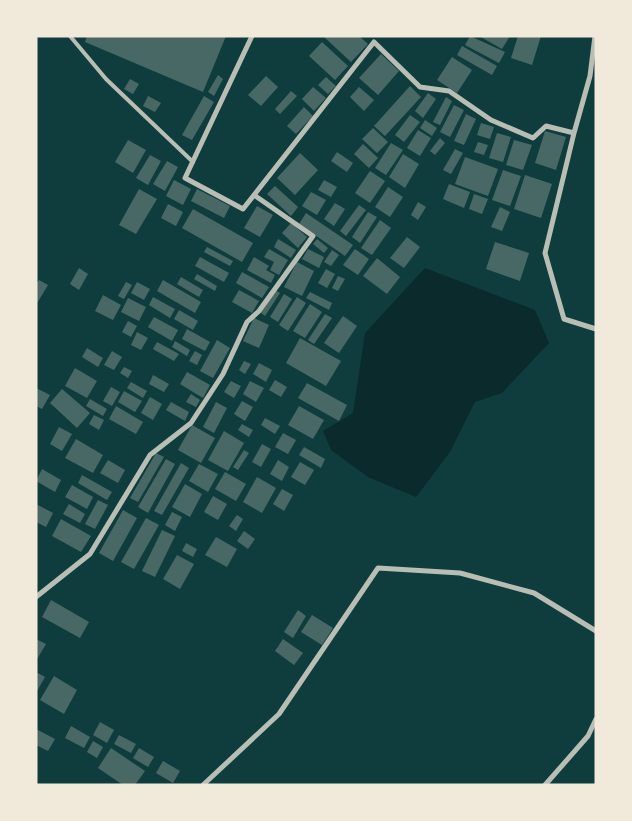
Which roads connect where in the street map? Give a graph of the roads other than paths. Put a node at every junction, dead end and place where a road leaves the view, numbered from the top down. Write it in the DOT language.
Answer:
graph roads {
  1 [pos="70,36"];
  2 [pos="252,36"];
  3 [pos="595,36"];
  4 [pos="574,133"];
  5 [pos="193,162"];
  6 [pos="254,195"];
  7 [pos="596,329"];
  8 [pos="36,597"];
  9 [pos="596,631"];
  10 [pos="596,719"];
  11 [pos="203,785"];
  12 [pos="545,785"];
  1 -- 5 [label="lane"];
  2 -- 5 [label="street"];
  3 -- 4 [label="street"];
  4 -- 6 [label="street"];
  4 -- 7 [label="street"];
  5 -- 6 [label="street"];
  6 -- 8 [label="street"];
  9 -- 11 [label="street"];
  10 -- 12 [label="street"];
}
